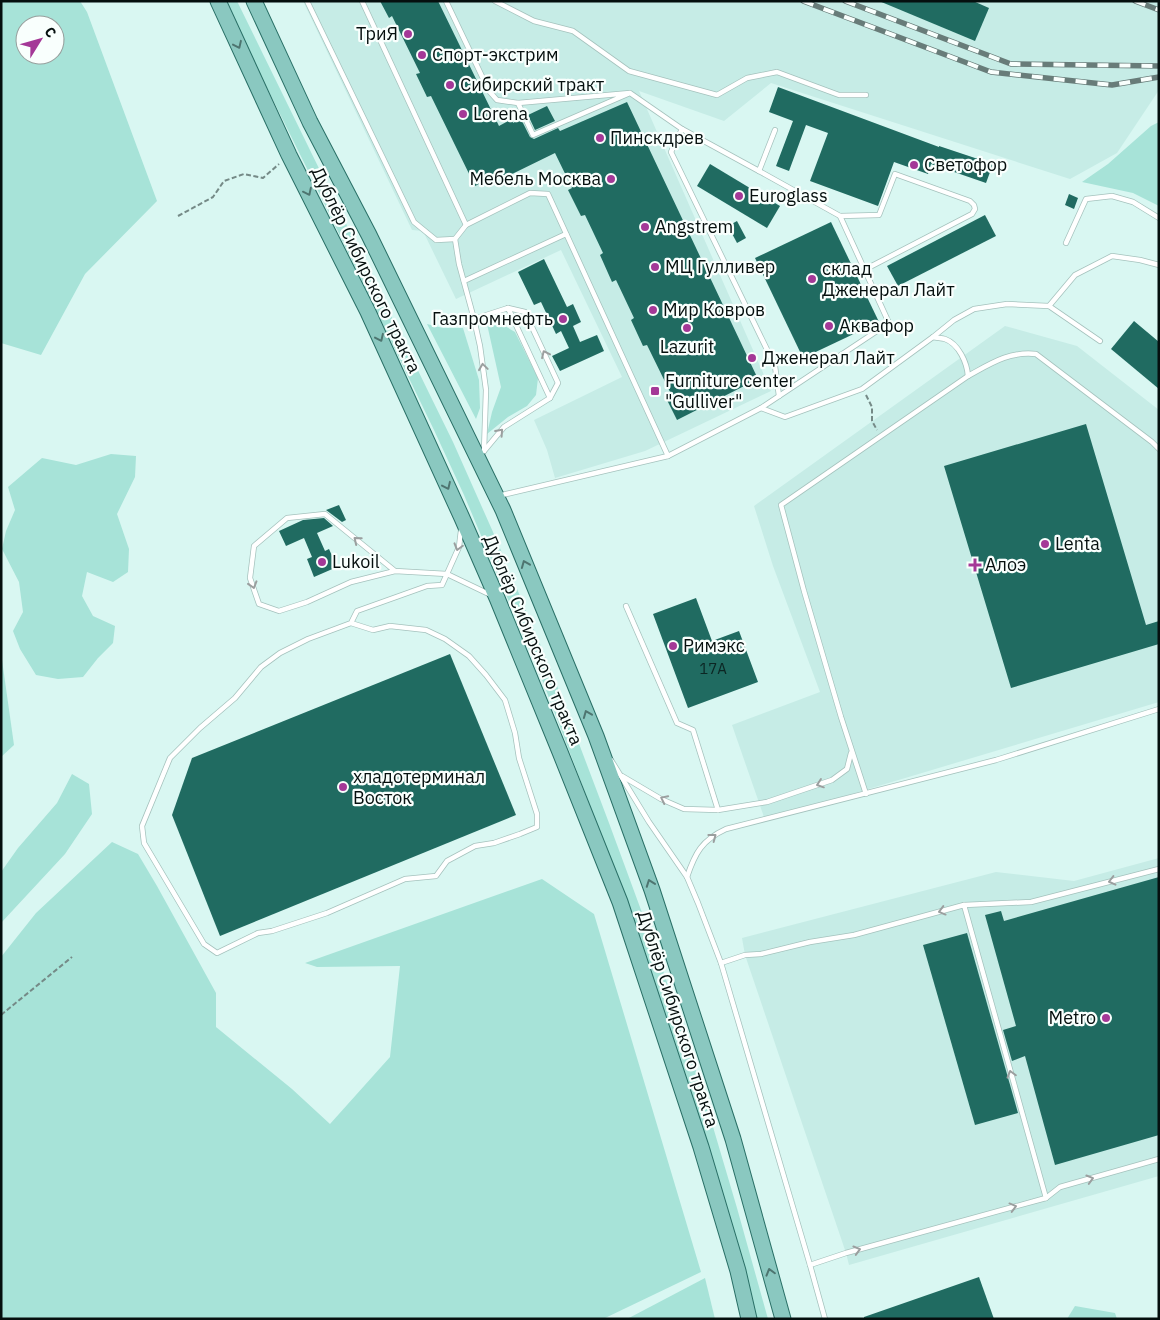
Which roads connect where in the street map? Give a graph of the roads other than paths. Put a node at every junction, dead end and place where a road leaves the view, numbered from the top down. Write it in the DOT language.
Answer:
graph roads {
  1 [pos="218,1"];
  2 [pos="254,1"];
  3 [pos="308,1"];
  4 [pos="362,1"];
  5 [pos="446,1"];
  6 [pos="495,1"];
  7 [pos="630,93"];
  8 [pos="866,95"];
  9 [pos="518,103"];
  10 [pos="682,129"];
  11 [pos="774,130"];
  12 [pos="759,171"];
  13 [pos="840,216"];
  14 [pos="1159,218"];
  15 [pos="466,224"];
  16 [pos="566,234"];
  17 [pos="454,240"];
  18 [pos="1066,242"];
  19 [pos="1159,265"];
  20 [pos="864,270"];
  21 [pos="464,281"];
  22 [pos="1049,306"];
  23 [pos="508,308"];
  24 [pos="474,319"];
  25 [pos="933,337"];
  26 [pos="1100,342"];
  27 [pos="968,376"];
  28 [pos="780,396"];
  29 [pos="550,398"];
  30 [pos="761,408"];
  31 [pos="1159,449"];
  32 [pos="484,451"];
  33 [pos="668,456"];
  34 [pos="486,475"];
  35 [pos="497,497"];
  36 [pos="462,518"];
  37 [pos="395,571"];
  38 [pos="447,574"];
  39 [pos="496,598"];
  40 [pos="626,606"];
  41 [pos="351,623"];
  42 [pos="1159,709"];
  43 [pos="596,736"];
  44 [pos="851,752"];
  45 [pos="621,775"];
  46 [pos="866,794"];
  47 [pos="718,810"];
  48 [pos="1159,869"];
  49 [pos="688,877"];
  50 [pos="964,905"];
  51 [pos="721,963"];
  52 [pos="1159,1159"];
  53 [pos="1046,1198"];
  54 [pos="810,1265"];
  55 [pos="749,1319"];
  56 [pos="783,1319"];
  57 [pos="825,1319"];
  1 -- 36 [label="main road, Дублёр Сибирского тракта, one-way"];
  2 -- 34 [label="main road, Дублёр Сибирского тракта"];
  3 -- 17 [label="lane"];
  4 -- 15 [label="lane"];
  5 -- 9 [label="lane"];
  6 -- 8 [label="lane"];
  7 -- 9 [label="lane"];
  7 -- 9 [label="lane"];
  7 -- 10 [label="lane"];
  10 -- 12 [label="lane"];
  10 -- 28 [label="lane"];
  11 -- 12 [label="lane"];
  12 -- 13 [label="lane"];
  13 -- 20 [label="lane"];
  13 -- 20 [label="lane"];
  14 -- 18 [label="lane"];
  15 -- 16 [label="lane"];
  15 -- 17 [label="lane"];
  16 -- 21 [label="lane"];
  16 -- 33 [label="lane"];
  17 -- 21 [label="lane"];
  19 -- 22 [label="lane"];
  20 -- 28 [label="lane"];
  21 -- 24 [label="lane"];
  22 -- 25 [label="lane"];
  22 -- 26 [label="lane"];
  23 -- 24 [label="lane"];
  23 -- 29 [label="lane"];
  29 -- 23 [label="lane, one-way"];
  32 -- 24 [label="lane, one-way"];
  25 -- 27 [label="lane"];
  25 -- 30 [label="lane"];
  27 -- 31 [label="lane"];
  27 -- 44 [label="lane"];
  28 -- 30 [label="lane"];
  32 -- 29 [label="lane, one-way"];
  30 -- 33 [label="lane"];
  32 -- 34 [label="lane"];
  33 -- 35 [label="lane"];
  34 -- 35 [label="main road, Дублёр Сибирского тракта"];
  43 -- 35 [label="main road, Дублёр Сибирского тракта, one-way"];
  36 -- 38 [label="lane, one-way"];
  36 -- 39 [label="main road, Дублёр Сибирского тракта"];
  37 -- 37 [label="lane, one-way"];
  37 -- 38 [label="lane"];
  38 -- 39 [label="lane"];
  38 -- 41 [label="lane"];
  39 -- 55 [label="main road, Дублёр Сибирского тракта"];
  40 -- 47 [label="lane"];
  41 -- 41 [label="lane"];
  42 -- 46 [label="lane"];
  43 -- 45 [label="lane"];
  56 -- 43 [label="main road, Дублёр Сибирского тракта, one-way"];
  44 -- 46 [label="lane"];
  44 -- 47 [label="lane, one-way"];
  47 -- 45 [label="lane, one-way"];
  45 -- 49 [label="lane"];
  49 -- 46 [label="lane, one-way"];
  48 -- 50 [label="lane, one-way"];
  49 -- 51 [label="lane"];
  50 -- 51 [label="lane, one-way"];
  53 -- 50 [label="lane, one-way"];
  51 -- 54 [label="lane"];
  53 -- 52 [label="lane, one-way"];
  54 -- 53 [label="lane, one-way"];
  54 -- 57 [label="lane"];
}
